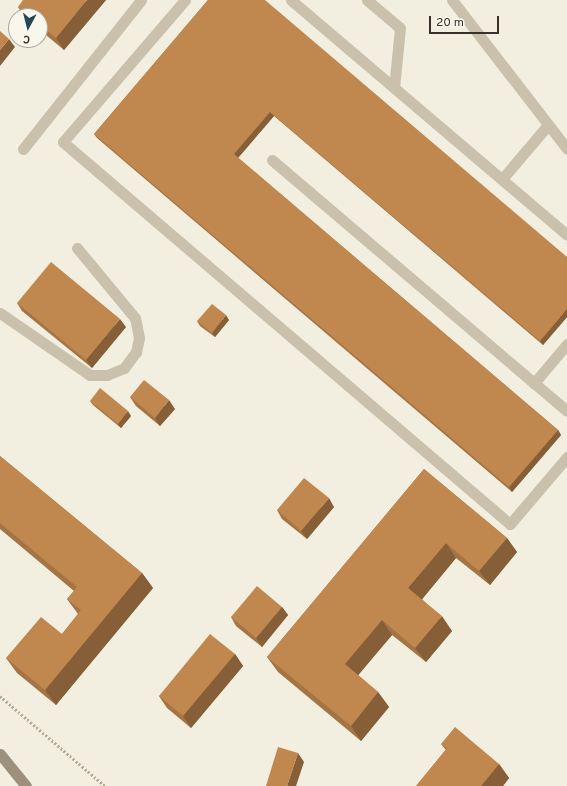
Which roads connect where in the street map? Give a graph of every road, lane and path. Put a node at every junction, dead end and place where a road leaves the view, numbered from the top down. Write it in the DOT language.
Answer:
graph roads {
  1 [pos="141,0"];
  2 [pos="185,0"];
  3 [pos="291,0"];
  4 [pos="367,0"];
  5 [pos="452,0"];
  6 [pos="394,88"];
  7 [pos="548,125"];
  8 [pos="23,149"];
  9 [pos="567,150"];
  10 [pos="272,160"];
  11 [pos="502,179"];
  12 [pos="567,235"];
  13 [pos="77,248"];
  14 [pos="0,313"];
  15 [pos="567,344"];
  16 [pos="534,383"];
  17 [pos="567,411"];
  18 [pos="567,458"];
  19 [pos="0,696"];
  20 [pos="0,754"];
  21 [pos="26,786"];
  22 [pos="105,786"];
  1 -- 8 [label="lane"];
  2 -- 18 [label="lane"];
  3 -- 6 [label="lane"];
  4 -- 6 [label="lane"];
  5 -- 7 [label="lane"];
  6 -- 11 [label="lane"];
  7 -- 9 [label="lane"];
  7 -- 11 [label="lane"];
  10 -- 16 [label="lane"];
  11 -- 12 [label="lane"];
  13 -- 14 [label="lane"];
  15 -- 16 [label="lane"];
  16 -- 17 [label="lane"];
  19 -- 22 [label="path"];
  20 -- 21 [label="main road"];
}
